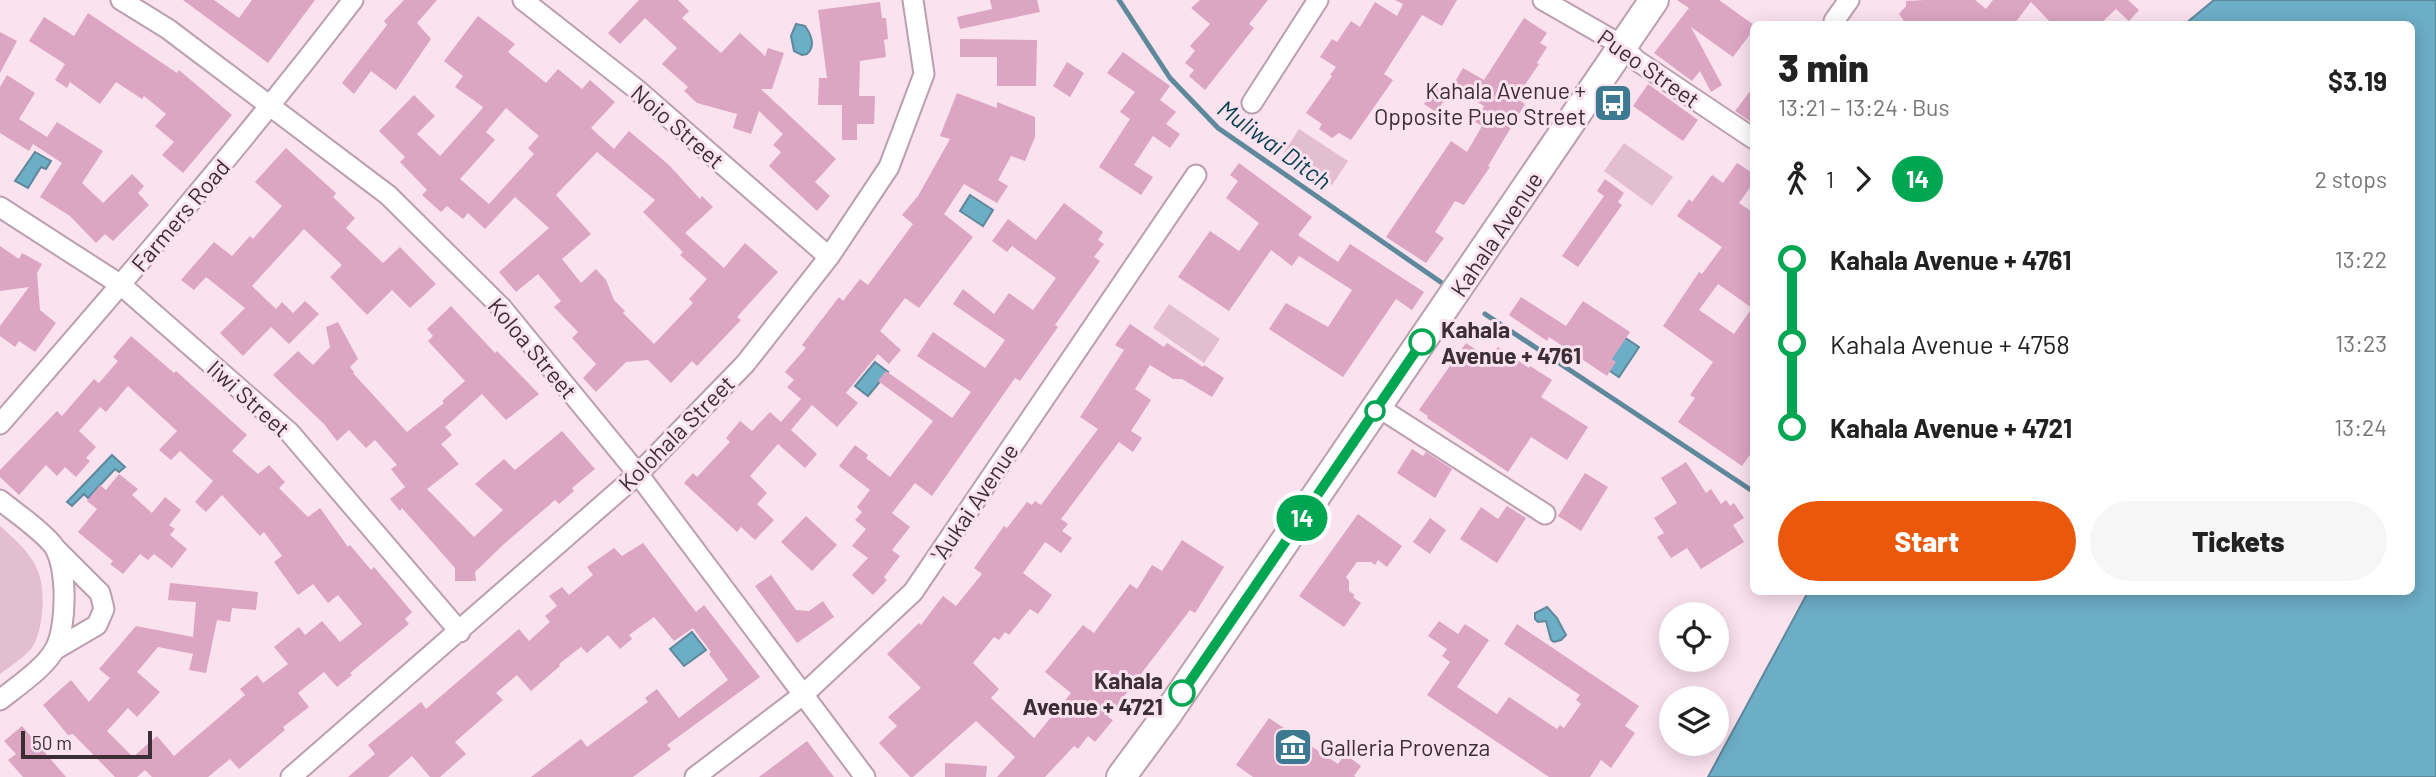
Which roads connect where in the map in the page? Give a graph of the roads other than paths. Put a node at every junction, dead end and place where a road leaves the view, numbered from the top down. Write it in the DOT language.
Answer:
graph roads {
  1 [pos="121,0"];
  2 [pos="353,0"];
  3 [pos="523,0"];
  4 [pos="912,0"];
  5 [pos="1318,0"];
  6 [pos="1543,0"];
  7 [pos="1654,0"];
  8 [pos="1849,0"];
  9 [pos="1834,21"];
  10 [pos="1623,46"];
  11 [pos="1252,103"];
  12 [pos="271,106"];
  13 [pos="1750,136"];
  14 [pos="1196,175"];
  15 [pos="0,207"];
  16 [pos="829,257"];
  17 [pos="121,285"];
  18 [pos="1378,407"];
  19 [pos="0,424"];
  20 [pos="638,474"];
  21 [pos="0,500"];
  22 [pos="1545,514"];
  23 [pos="55,547"];
  24 [pos="460,632"];
  25 [pos="55,649"];
  26 [pos="804,694"];
  27 [pos="0,700"];
  28 [pos="291,777"];
  29 [pos="695,777"];
  30 [pos="865,777"];
  31 [pos="1121,777"];
  1 -- 12 [label="street, Koloa Street"];
  2 -- 12 [label="street, Farmers Road"];
  3 -- 16 [label="street, Noio Street"];
  4 -- 16 [label="street, Kolohala Street"];
  5 -- 11 [label="street"];
  6 -- 10 [label="street, Pueo Street"];
  7 -- 10 [label="street, Kahala Avenue"];
  8 -- 9 [label="street"];
  10 -- 13 [label="street, Pueo Street"];
  10 -- 18 [label="street, Kahala Avenue"];
  12 -- 17 [label="street, Farmers Road"];
  12 -- 20 [label="street, Koloa Street"];
  14 -- 26 [label="street, ʻAukai Avenue"];
  15 -- 17 [label="street, Iiwi Street"];
  16 -- 20 [label="street, Kolohala Street"];
  17 -- 19 [label="street, Farmers Road"];
  17 -- 24 [label="street, Iiwi Street"];
  18 -- 22 [label="street"];
  18 -- 31 [label="street, Kahala Avenue"];
  20 -- 24 [label="street, Kolohala Street"];
  20 -- 26 [label="street, Koloa Street"];
  21 -- 23 [label="street"];
  23 -- 25 [label="street"];
  23 -- 25 [label="street"];
  24 -- 28 [label="street, Kolohala Street"];
  25 -- 27 [label="street"];
  26 -- 29 [label="street, ʻAukai Avenue"];
  26 -- 30 [label="street, Koloa Street"];
}
